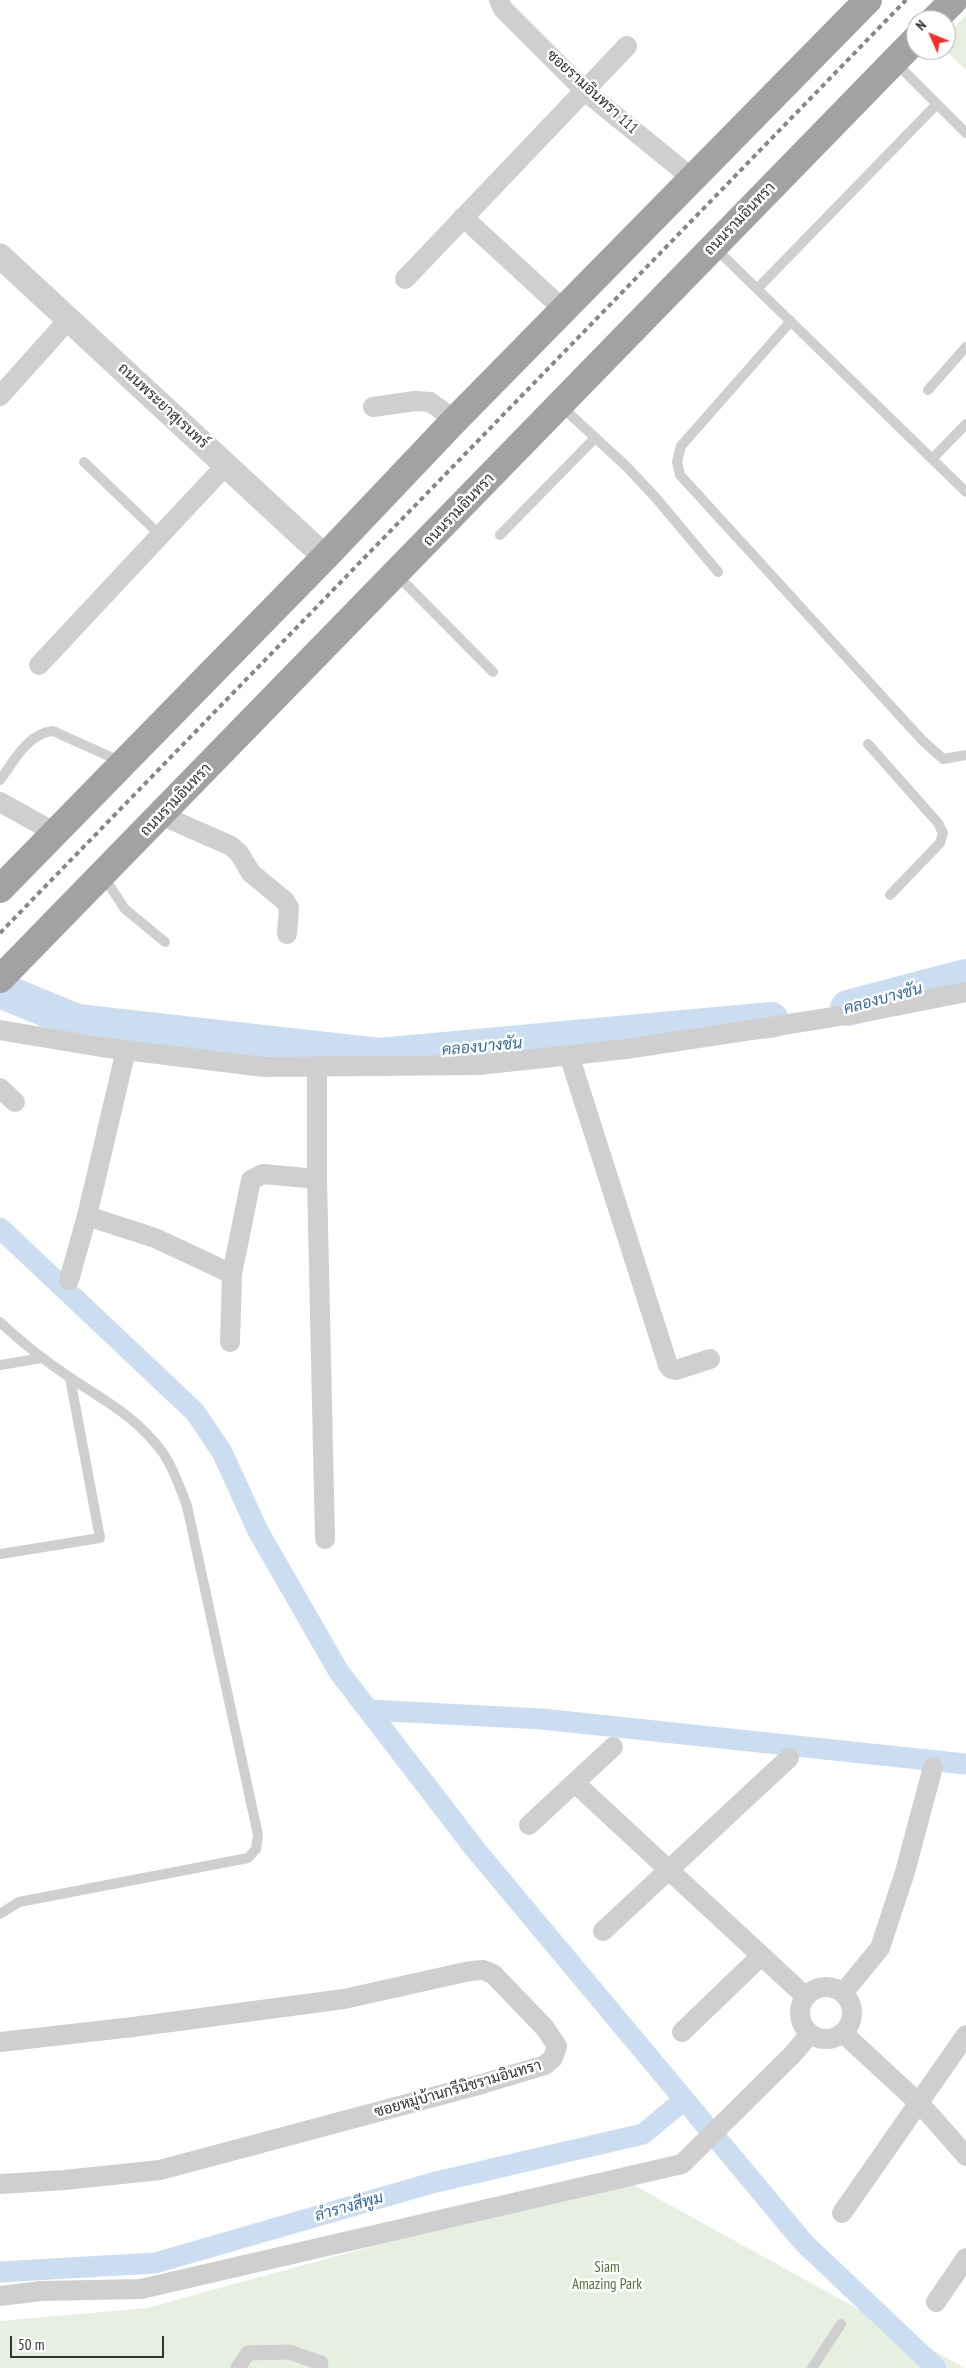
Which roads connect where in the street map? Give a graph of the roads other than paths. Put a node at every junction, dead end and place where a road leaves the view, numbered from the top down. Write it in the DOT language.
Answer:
graph roads {
  1 [pos="499,0"];
  2 [pos="868,0"];
  3 [pos="954,0"];
  4 [pos="944,10"];
  5 [pos="627,46"];
  6 [pos="906,49"];
  7 [pos="894,62"];
  8 [pos="586,91"];
  9 [pos="937,104"];
  10 [pos="966,133"];
  11 [pos="692,178"];
  12 [pos="463,217"];
  13 [pos="713,247"];
  14 [pos="0,256"];
  15 [pos="405,278"];
  16 [pos="758,288"];
  17 [pos="564,310"];
  18 [pos="69,319"];
  19 [pos="795,325"];
  20 [pos="966,347"];
  21 [pos="928,390"];
  22 [pos="0,396"];
  23 [pos="561,405"];
  24 [pos="374,407"];
  25 [pos="455,420"];
  26 [pos="966,424"];
  27 [pos="595,438"];
  28 [pos="932,458"];
  29 [pos="84,462"];
  30 [pos="226,465"];
  31 [pos="966,492"];
  32 [pos="500,535"];
  33 [pos="160,536"];
  34 [pos="325,556"];
  35 [pos="718,572"];
  36 [pos="396,574"];
  37 [pos="40,665"];
  38 [pos="493,672"];
  39 [pos="868,744"];
  40 [pos="966,755"];
  41 [pos="122,762"];
  42 [pos="0,780"];
  43 [pos="0,802"];
  44 [pos="161,815"];
  45 [pos="54,832"];
  46 [pos="102,876"];
  47 [pos="0,889"];
  48 [pos="890,895"];
  49 [pos="287,934"];
  50 [pos="165,942"];
  51 [pos="8,970"];
  52 [pos="966,992"];
  53 [pos="0,1030"];
  54 [pos="126,1050"];
  55 [pos="569,1055"];
  56 [pos="317,1068"];
  57 [pos="0,1088"];
  58 [pos="15,1102"];
  59 [pos="317,1180"];
  60 [pos="87,1216"];
  61 [pos="232,1274"];
  62 [pos="69,1280"];
  63 [pos="0,1322"];
  64 [pos="230,1342"];
  65 [pos="42,1358"];
  66 [pos="710,1359"];
  67 [pos="0,1365"];
  68 [pos="70,1378"];
  69 [pos="325,1539"];
  70 [pos="0,1554"];
  71 [pos="613,1747"];
  72 [pos="789,1758"];
  73 [pos="934,1767"];
  74 [pos="575,1782"];
  75 [pos="529,1825"];
  76 [pos="668,1871"];
  77 [pos="0,1914"];
  78 [pos="603,1931"];
  79 [pos="762,1956"];
  80 [pos="844,1994"];
  81 [pos="805,1996"];
  82 [pos="682,2032"];
  83 [pos="843,2033"];
  84 [pos="810,2034"];
  85 [pos="966,2036"];
  86 [pos="0,2042"];
  87 [pos="919,2103"];
  88 [pos="966,2156"];
  89 [pos="0,2184"];
  90 [pos="842,2213"];
  91 [pos="966,2258"];
  92 [pos="0,2296"];
  93 [pos="936,2302"];
  94 [pos="841,2324"];
  95 [pos="238,2368"];
  96 [pos="320,2368"];
  97 [pos="812,2368"];
  1 -- 8 [label="street, ซอยรามอินทรา 111"];
  2 -- 11 [label="highway"];
  3 -- 4 [label="highway"];
  5 -- 8 [label="street"];
  6 -- 7 [label="highway, ถนนรามอินทรา"];
  7 -- 9 [label="lane"];
  7 -- 13 [label="highway, ถนนรามอินทรา"];
  8 -- 11 [label="street, ซอยรามอินทรา 111"];
  8 -- 12 [label="street"];
  9 -- 10 [label="lane"];
  9 -- 16 [label="lane"];
  11 -- 17 [label="highway"];
  12 -- 15 [label="street"];
  12 -- 17 [label="street"];
  13 -- 16 [label="lane"];
  13 -- 23 [label="highway, ถนนรามอินทรา"];
  14 -- 18 [label="street, ถนนพระยาสุเรนทร์"];
  16 -- 19 [label="lane"];
  17 -- 25 [label="highway"];
  18 -- 22 [label="street"];
  18 -- 30 [label="street, ถนนพระยาสุเรนทร์"];
  19 -- 28 [label="lane"];
  19 -- 31 [label="lane"];
  19 -- 40 [label="lane"];
  20 -- 21 [label="lane"];
  23 -- 27 [label="lane"];
  23 -- 36 [label="highway, ถนนรามอินทรา"];
  24 -- 25 [label="street"];
  25 -- 34 [label="highway"];
  26 -- 28 [label="lane"];
  27 -- 32 [label="lane"];
  27 -- 35 [label="lane"];
  28 -- 31 [label="lane"];
  29 -- 33 [label="lane"];
  30 -- 33 [label="street"];
  30 -- 34 [label="street, ถนนพระยาสุเรนทร์"];
  33 -- 37 [label="street"];
  34 -- 41 [label="highway"];
  36 -- 38 [label="lane"];
  36 -- 44 [label="highway, ถนนรามอินทรา"];
  39 -- 48 [label="lane"];
  41 -- 42 [label="lane"];
  41 -- 45 [label="highway"];
  43 -- 45 [label="street"];
  44 -- 46 [label="highway, ถนนรามอินทรา"];
  44 -- 49 [label="street"];
  45 -- 47 [label="highway"];
  46 -- 50 [label="lane"];
  46 -- 51 [label="highway, ถนนรามอินทรา"];
  52 -- 55 [label="street"];
  53 -- 54 [label="street"];
  54 -- 56 [label="street"];
  54 -- 60 [label="street"];
  55 -- 56 [label="street"];
  55 -- 66 [label="street"];
  56 -- 59 [label="street"];
  57 -- 58 [label="street"];
  59 -- 61 [label="street"];
  59 -- 69 [label="street"];
  60 -- 61 [label="street"];
  60 -- 62 [label="street"];
  61 -- 64 [label="street"];
  63 -- 65 [label="lane"];
  65 -- 67 [label="lane"];
  65 -- 68 [label="lane"];
  68 -- 70 [label="lane"];
  68 -- 77 [label="lane"];
  71 -- 74 [label="street"];
  72 -- 76 [label="street"];
  73 -- 80 [label="street"];
  74 -- 75 [label="street"];
  74 -- 76 [label="street"];
  76 -- 78 [label="street"];
  76 -- 79 [label="street"];
  79 -- 81 [label="street"];
  79 -- 82 [label="street"];
  80 -- 81 [label="street"];
  80 -- 83 [label="street"];
  81 -- 84 [label="street"];
  83 -- 84 [label="street"];
  83 -- 87 [label="street"];
  84 -- 92 [label="street"];
  85 -- 87 [label="street"];
  86 -- 89 [label="street, ซอยหมู่บ้านกรีนิชรามอินทรา"];
  87 -- 88 [label="street"];
  87 -- 90 [label="street"];
  91 -- 93 [label="street"];
  94 -- 97 [label="lane"];
  95 -- 96 [label="street"];
}
